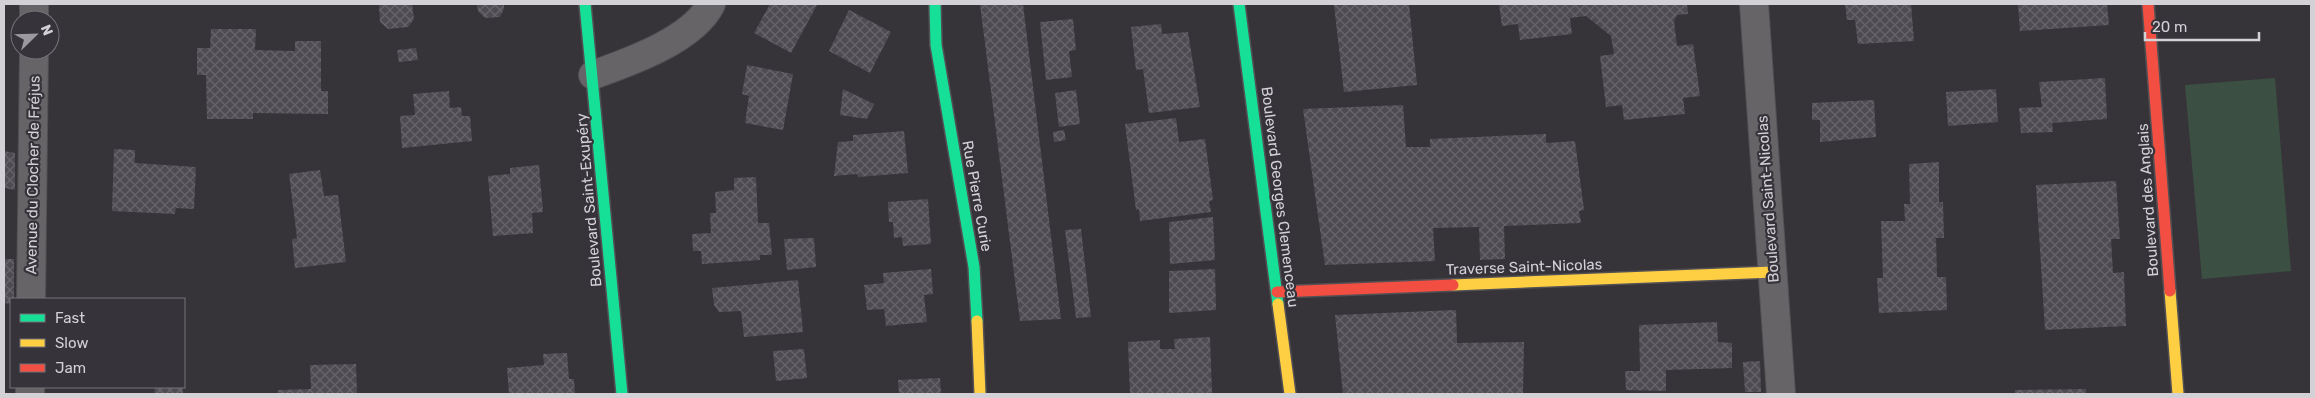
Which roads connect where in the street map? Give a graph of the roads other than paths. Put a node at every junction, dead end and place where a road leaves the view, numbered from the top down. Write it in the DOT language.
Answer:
graph roads {
  1 [pos="585,4"];
  2 [pos="711,4"];
  3 [pos="935,4"];
  4 [pos="1239,4"];
  5 [pos="1754,4"];
  6 [pos="2148,4"];
  7 [pos="34,60"];
  8 [pos="593,75"];
  9 [pos="1773,272"];
  10 [pos="1277,292"];
  11 [pos="31,298"];
  12 [pos="622,394"];
  13 [pos="980,394"];
  14 [pos="1290,394"];
  15 [pos="1781,394"];
  16 [pos="2178,394"];
  1 -- 8 [label="street, Boulevard Saint-Exupéry"];
  2 -- 8 [label="street"];
  3 -- 13 [label="street, Rue Pierre Curie"];
  4 -- 10 [label="street, Boulevard Georges Clemenceau"];
  5 -- 9 [label="street, Boulevard Saint-Nicolas"];
  6 -- 16 [label="street, Boulevard des Anglais"];
  7 -- 11 [label="street, Avenue du Clocher de Fréjus"];
  8 -- 12 [label="street, Boulevard Saint-Exupéry"];
  9 -- 10 [label="street, Traverse Saint-Nicolas"];
  9 -- 15 [label="street, Boulevard Saint-Nicolas"];
  10 -- 14 [label="street, Boulevard Georges Clemenceau"];
}
